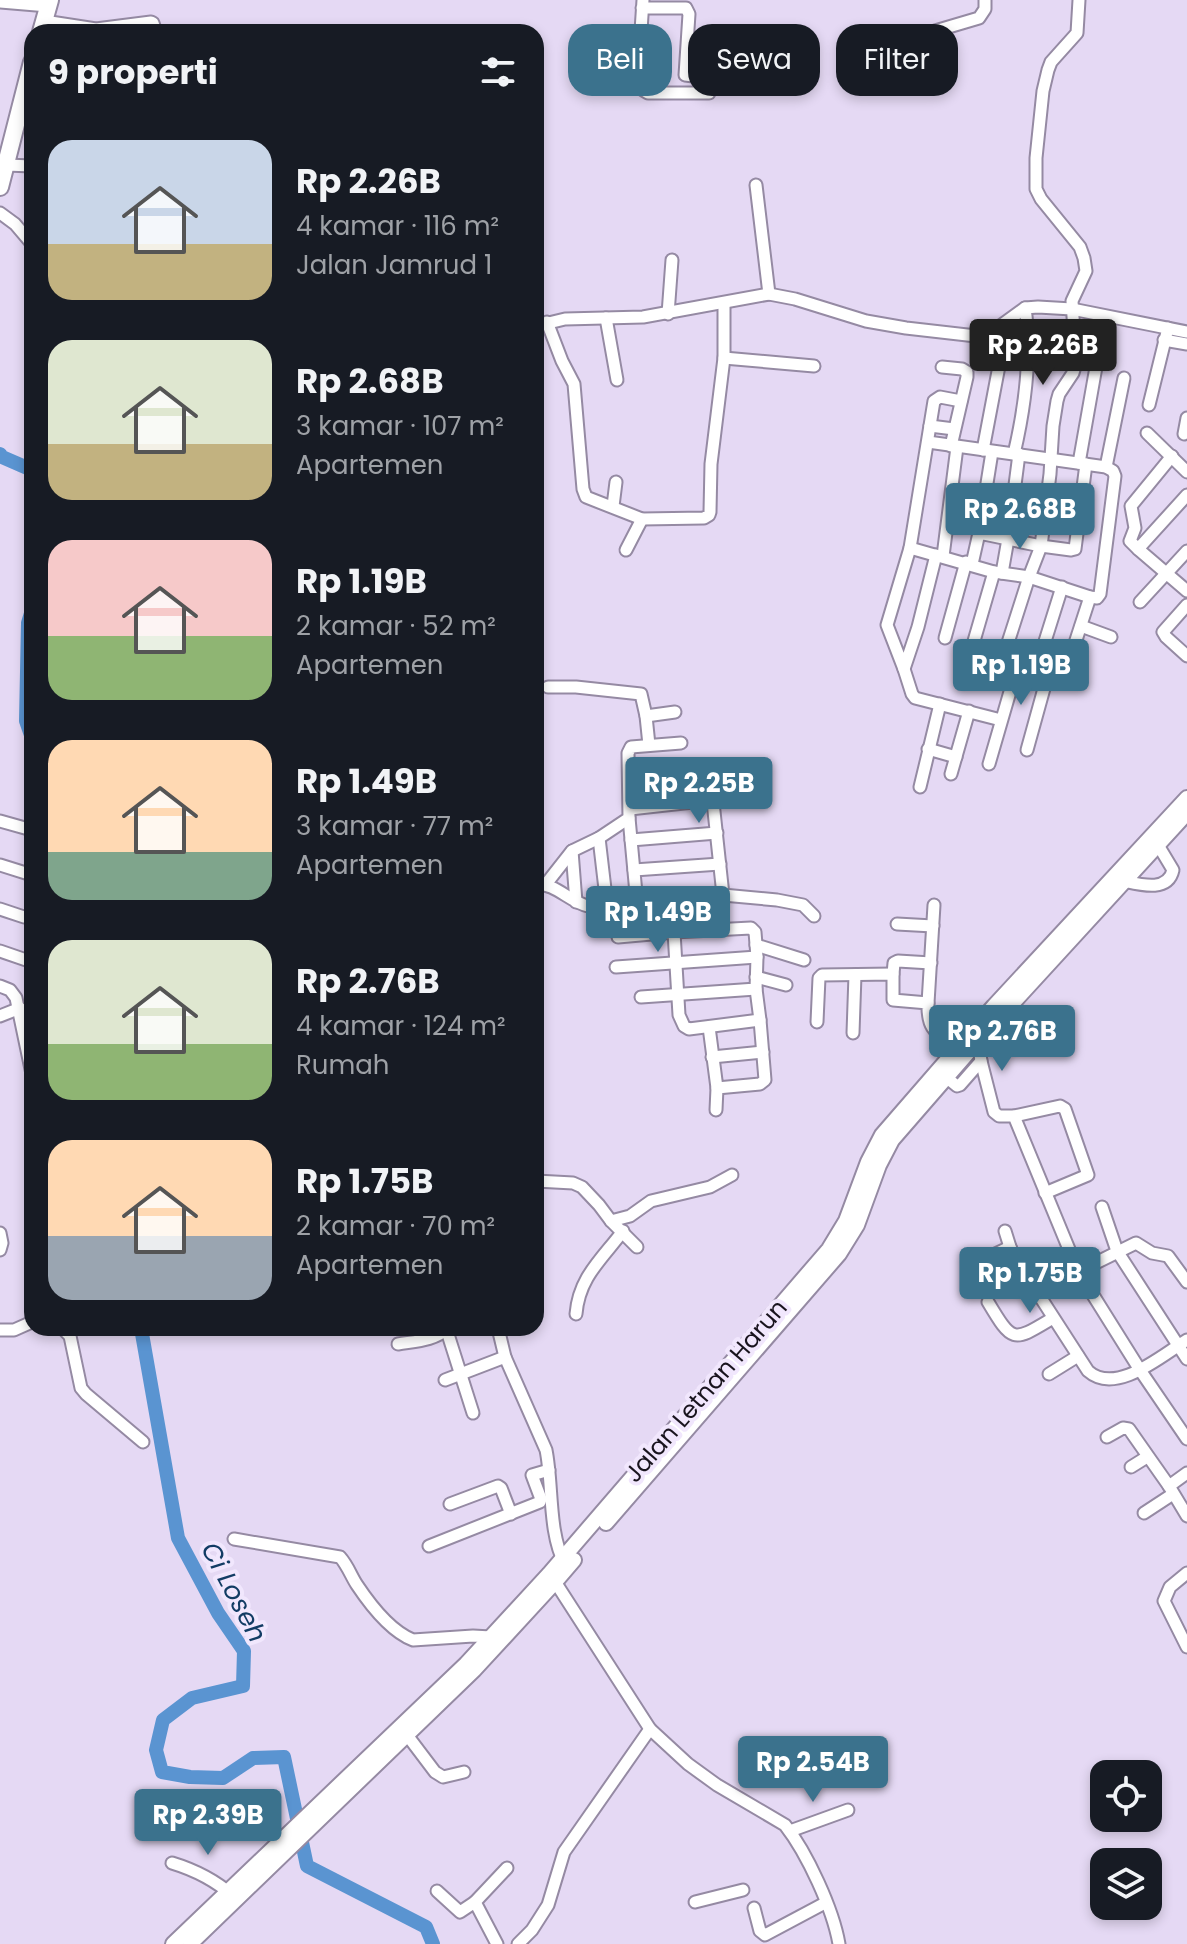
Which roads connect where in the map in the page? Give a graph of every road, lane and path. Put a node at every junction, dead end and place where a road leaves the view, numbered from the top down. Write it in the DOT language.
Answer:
graph roads {
  1 [pos="985,0"];
  2 [pos="1079,0"];
  3 [pos="0,2"];
  4 [pos="643,4"];
  5 [pos="46,15"];
  6 [pos="78,24"];
  7 [pos="958,24"];
  8 [pos="685,75"];
  9 [pos="24,91"];
  10 [pos="681,93"];
  11 [pos="4,162"];
  12 [pos="24,165"];
  13 [pos="756,185"];
  14 [pos="0,187"];
  15 [pos="0,213"];
  16 [pos="24,235"];
  17 [pos="672,260"];
  18 [pos="769,294"];
  19 [pos="724,303"];
  20 [pos="1025,308"];
  21 [pos="1072,309"];
  22 [pos="668,314"];
  23 [pos="606,318"];
  24 [pos="544,323"];
  25 [pos="544,329"];
  26 [pos="1187,332"];
  27 [pos="1166,334"];
  28 [pos="1187,344"];
  29 [pos="1077,354"];
  30 [pos="724,358"];
  31 [pos="814,366"];
  32 [pos="999,366"];
  33 [pos="942,367"];
  34 [pos="1124,378"];
  35 [pos="617,380"];
  36 [pos="961,401"];
  37 [pos="1149,405"];
  38 [pos="1187,418"];
  39 [pos="930,426"];
  40 [pos="954,429"];
  41 [pos="1147,433"];
  42 [pos="1184,434"];
  43 [pos="928,442"];
  44 [pos="954,446"];
  45 [pos="988,451"];
  46 [pos="1017,454"];
  47 [pos="1172,456"];
  48 [pos="1051,460"];
  49 [pos="1083,464"];
  50 [pos="1106,467"];
  51 [pos="1187,472"];
  52 [pos="616,482"];
  53 [pos="1187,495"];
  54 [pos="613,506"];
  55 [pos="642,519"];
  56 [pos="979,533"];
  57 [pos="1008,539"];
  58 [pos="1041,546"];
  59 [pos="910,548"];
  60 [pos="1138,549"];
  61 [pos="626,550"];
  62 [pos="1187,551"];
  63 [pos="940,555"];
  64 [pos="969,563"];
  65 [pos="998,572"];
  66 [pos="1167,574"];
  67 [pos="1029,577"];
  68 [pos="1062,587"];
  69 [pos="1187,591"];
  70 [pos="1090,597"];
  71 [pos="1140,602"];
  72 [pos="1187,605"];
  73 [pos="1081,626"];
  74 [pos="1111,637"];
  75 [pos="945,638"];
  76 [pos="1187,656"];
  77 [pos="1018,664"];
  78 [pos="904,669"];
  79 [pos="965,672"];
  80 [pos="1042,672"];
  81 [pos="548,687"];
  82 [pos="940,704"];
  83 [pos="969,711"];
  84 [pos="675,712"];
  85 [pos="646,716"];
  86 [pos="1001,720"];
  87 [pos="681,743"];
  88 [pos="649,745"];
  89 [pos="928,749"];
  90 [pos="1027,750"];
  91 [pos="956,757"];
  92 [pos="989,764"];
  93 [pos="951,774"];
  94 [pos="629,777"];
  95 [pos="920,787"];
  96 [pos="1187,798"];
  97 [pos="702,801"];
  98 [pos="630,813"];
  99 [pos="1187,813"];
  100 [pos="0,821"];
  101 [pos="24,828"];
  102 [pos="717,833"];
  103 [pos="599,838"];
  104 [pos="631,840"];
  105 [pos="1158,845"];
  106 [pos="572,851"];
  107 [pos="720,864"];
  108 [pos="0,865"];
  109 [pos="1187,865"];
  110 [pos="634,870"];
  111 [pos="1173,870"];
  112 [pos="24,872"];
  113 [pos="544,882"];
  114 [pos="1117,884"];
  115 [pos="544,886"];
  116 [pos="723,895"];
  117 [pos="671,900"];
  118 [pos="576,902"];
  119 [pos="637,904"];
  120 [pos="934,905"];
  121 [pos="607,906"];
  122 [pos="0,909"];
  123 [pos="814,916"];
  124 [pos="24,917"];
  125 [pos="897,924"];
  126 [pos="933,926"];
  127 [pos="674,932"];
  128 [pos="618,937"];
  129 [pos="0,951"];
  130 [pos="757,951"];
  131 [pos="24,959"];
  132 [pos="804,960"];
  133 [pos="677,962"];
  134 [pos="931,963"];
  135 [pos="616,967"];
  136 [pos="893,974"];
  137 [pos="855,975"];
  138 [pos="756,983"];
  139 [pos="786,985"];
  140 [pos="0,986"];
  141 [pos="678,993"];
  142 [pos="641,997"];
  143 [pos="928,1003"];
  144 [pos="20,1008"];
  145 [pos="0,1016"];
  146 [pos="760,1020"];
  147 [pos="817,1022"];
  148 [pos="709,1027"];
  149 [pos="24,1030"];
  150 [pos="853,1033"];
  151 [pos="975,1037"];
  152 [pos="957,1048"];
  153 [pos="763,1052"];
  154 [pos="712,1057"];
  155 [pos="981,1061"];
  156 [pos="947,1078"];
  157 [pos="717,1088"];
  158 [pos="716,1110"];
  159 [pos="1014,1116"];
  160 [pos="732,1175"];
  161 [pos="544,1181"];
  162 [pos="1045,1193"];
  163 [pos="1102,1207"];
  164 [pos="611,1221"];
  165 [pos="623,1231"];
  166 [pos="1005,1231"];
  167 [pos="0,1233"];
  168 [pos="637,1247"];
  169 [pos="1010,1247"];
  170 [pos="0,1250"];
  171 [pos="1117,1251"];
  172 [pos="985,1259"];
  173 [pos="1078,1271"];
  174 [pos="1187,1282"];
  175 [pos="1037,1292"];
  176 [pos="988,1302"];
  177 [pos="576,1314"];
  178 [pos="1053,1318"];
  179 [pos="24,1326"];
  180 [pos="0,1330"];
  181 [pos="70,1336"];
  182 [pos="438,1336"];
  183 [pos="448,1336"];
  184 [pos="500,1336"];
  185 [pos="1183,1343"];
  186 [pos="398,1344"];
  187 [pos="1078,1356"];
  188 [pos="505,1357"];
  189 [pos="1187,1359"];
  190 [pos="1140,1370"];
  191 [pos="1049,1374"];
  192 [pos="460,1376"];
  193 [pos="445,1380"];
  194 [pos="706,1399"];
  195 [pos="473,1413"];
  196 [pos="1107,1437"];
  197 [pos="1187,1439"];
  198 [pos="143,1442"];
  199 [pos="1147,1457"];
  200 [pos="1131,1467"];
  201 [pos="549,1470"];
  202 [pos="1187,1473"];
  203 [pos="1171,1490"];
  204 [pos="450,1504"];
  205 [pos="1144,1513"];
  206 [pos="511,1514"];
  207 [pos="1187,1516"];
  208 [pos="234,1539"];
  209 [pos="429,1546"];
  210 [pos="565,1563"];
  211 [pos="1187,1573"];
  212 [pos="553,1578"];
  213 [pos="491,1637"];
  214 [pos="1187,1647"];
  215 [pos="650,1729"];
  216 [pos="407,1735"];
  217 [pos="464,1772"];
  218 [pos="848,1810"];
  219 [pos="312,1817"];
  220 [pos="790,1831"];
  221 [pos="172,1863"];
  222 [pos="507,1868"];
  223 [pos="743,1890"];
  224 [pos="437,1891"];
  225 [pos="232,1895"];
  226 [pos="475,1902"];
  227 [pos="695,1902"];
  228 [pos="825,1903"];
  229 [pos="754,1908"];
  230 [pos="173,1944"];
  231 [pos="190,1944"];
  232 [pos="497,1944"];
  233 [pos="518,1944"];
  234 [pos="839,1944"];
  1 -- 7 [label="street"];
  2 -- 21 [label="street"];
  3 -- 5 [label="street"];
  4 -- 8 [label="street"];
  4 -- 10 [label="street"];
  5 -- 6 [label="street"];
  8 -- 10 [label="street"];
  8 -- 10 [label="street"];
  9 -- 11 [label="highway"];
  11 -- 12 [label="street"];
  11 -- 14 [label="highway"];
  13 -- 18 [label="street"];
  15 -- 16 [label="street"];
  17 -- 22 [label="street"];
  18 -- 19 [label="street"];
  18 -- 20 [label="street"];
  19 -- 22 [label="street"];
  19 -- 30 [label="street"];
  20 -- 21 [label="street"];
  20 -- 46 [label="street"];
  21 -- 27 [label="street"];
  21 -- 29 [label="street"];
  22 -- 23 [label="street"];
  23 -- 24 [label="street"];
  23 -- 35 [label="street"];
  25 -- 54 [label="street"];
  26 -- 27 [label="street"];
  27 -- 28 [label="street"];
  27 -- 37 [label="street"];
  29 -- 48 [label="street"];
  29 -- 49 [label="street"];
  30 -- 31 [label="street"];
  30 -- 55 [label="street"];
  32 -- 45 [label="street"];
  33 -- 36 [label="street"];
  34 -- 50 [label="street"];
  36 -- 39 [label="street"];
  36 -- 40 [label="street"];
  38 -- 42 [label="street"];
  39 -- 40 [label="street"];
  39 -- 43 [label="street"];
  40 -- 44 [label="street"];
  41 -- 47 [label="street"];
  43 -- 44 [label="street"];
  43 -- 59 [label="street"];
  44 -- 45 [label="street"];
  44 -- 63 [label="street"];
  45 -- 46 [label="street"];
  45 -- 56 [label="street"];
  46 -- 48 [label="street"];
  46 -- 57 [label="street"];
  47 -- 51 [label="street"];
  47 -- 60 [label="street"];
  48 -- 49 [label="street"];
  48 -- 58 [label="street"];
  49 -- 50 [label="street"];
  49 -- 58 [label="street"];
  50 -- 70 [label="street"];
  52 -- 54 [label="street"];
  53 -- 60 [label="street"];
  54 -- 55 [label="street"];
  55 -- 61 [label="street"];
  56 -- 57 [label="street"];
  56 -- 64 [label="street"];
  57 -- 58 [label="street"];
  57 -- 65 [label="street"];
  58 -- 67 [label="street"];
  59 -- 63 [label="street"];
  59 -- 78 [label="street"];
  60 -- 66 [label="street"];
  62 -- 66 [label="street"];
  63 -- 64 [label="street"];
  63 -- 78 [label="street"];
  64 -- 65 [label="street"];
  64 -- 75 [label="street"];
  65 -- 67 [label="street"];
  65 -- 79 [label="street"];
  66 -- 69 [label="street"];
  66 -- 71 [label="street"];
  67 -- 68 [label="street"];
  67 -- 77 [label="street"];
  68 -- 70 [label="street"];
  68 -- 80 [label="street"];
  70 -- 73 [label="street"];
  72 -- 76 [label="street"];
  73 -- 74 [label="street"];
  73 -- 80 [label="street"];
  77 -- 80 [label="street"];
  77 -- 86 [label="street"];
  78 -- 82 [label="street"];
  80 -- 90 [label="street"];
  81 -- 85 [label="street"];
  82 -- 83 [label="street"];
  82 -- 89 [label="street"];
  83 -- 86 [label="street"];
  83 -- 91 [label="street"];
  84 -- 85 [label="street"];
  85 -- 88 [label="street"];
  86 -- 92 [label="street"];
  87 -- 88 [label="street"];
  88 -- 94 [label="street"];
  89 -- 91 [label="street"];
  89 -- 95 [label="street"];
  91 -- 93 [label="street"];
  94 -- 97 [label="street"];
  94 -- 98 [label="street"];
  96 -- 114 [label="main road, Jalan Letnan Harun"];
  97 -- 98 [label="street"];
  97 -- 102 [label="street"];
  98 -- 103 [label="street"];
  98 -- 104 [label="street"];
  99 -- 105 [label="main road, Jalan Letnan Harun"];
  100 -- 101 [label="street"];
  102 -- 104 [label="street"];
  102 -- 107 [label="street"];
  103 -- 106 [label="street"];
  103 -- 121 [label="street"];
  104 -- 110 [label="street"];
  105 -- 111 [label="street"];
  105 -- 114 [label="main road, Jalan Letnan Harun"];
  106 -- 113 [label="street"];
  106 -- 118 [label="street"];
  107 -- 110 [label="street"];
  107 -- 116 [label="street"];
  108 -- 112 [label="street"];
  109 -- 111 [label="street"];
  110 -- 119 [label="street"];
  111 -- 114 [label="street"];
  114 -- 151 [label="main road, Jalan Letnan Harun"];
  115 -- 118 [label="street"];
  116 -- 117 [label="street"];
  116 -- 123 [label="street"];
  117 -- 119 [label="street"];
  117 -- 127 [label="street"];
  118 -- 121 [label="street"];
  119 -- 121 [label="street"];
  120 -- 126 [label="street"];
  122 -- 124 [label="street"];
  125 -- 126 [label="street"];
  126 -- 134 [label="street"];
  127 -- 128 [label="street"];
  127 -- 130 [label="street"];
  127 -- 133 [label="street"];
  129 -- 131 [label="street"];
  130 -- 132 [label="street"];
  130 -- 133 [label="street"];
  130 -- 138 [label="street"];
  133 -- 135 [label="street"];
  133 -- 141 [label="street"];
  134 -- 136 [label="street"];
  134 -- 143 [label="street"];
  136 -- 137 [label="street"];
  136 -- 143 [label="street"];
  137 -- 147 [label="street"];
  137 -- 150 [label="street"];
  138 -- 139 [label="street"];
  138 -- 141 [label="street"];
  138 -- 146 [label="street"];
  140 -- 144 [label="street"];
  141 -- 142 [label="street"];
  141 -- 148 [label="street"];
  143 -- 152 [label="street"];
  144 -- 145 [label="street"];
  144 -- 149 [label="street"];
  146 -- 148 [label="street"];
  146 -- 153 [label="street"];
  148 -- 154 [label="street"];
  151 -- 152 [label="main road, Jalan Letnan Harun"];
  151 -- 155 [label="street"];
  151 -- 156 [label="main road, Jalan Letnan Harun"];
  152 -- 194 [label="main road, Jalan Letnan Harun"];
  153 -- 154 [label="street"];
  153 -- 157 [label="street"];
  154 -- 157 [label="street"];
  155 -- 156 [label="street"];
  155 -- 159 [label="street"];
  156 -- 194 [label="main road, Jalan Letnan Harun"];
  157 -- 158 [label="street"];
  159 -- 162 [label="street"];
  159 -- 162 [label="street"];
  160 -- 164 [label="street"];
  161 -- 164 [label="street"];
  162 -- 173 [label="street"];
  163 -- 171 [label="street"];
  164 -- 165 [label="street"];
  165 -- 168 [label="street"];
  165 -- 177 [label="street"];
  166 -- 169 [label="street"];
  167 -- 170 [label="street"];
  169 -- 172 [label="street"];
  169 -- 175 [label="street"];
  171 -- 173 [label="street"];
  171 -- 174 [label="street"];
  171 -- 185 [label="street"];
  173 -- 175 [label="street"];
  173 -- 190 [label="street"];
  175 -- 178 [label="street"];
  176 -- 178 [label="street"];
  178 -- 187 [label="street"];
  179 -- 180 [label="street"];
  181 -- 198 [label="street"];
  182 -- 186 [label="street"];
  183 -- 192 [label="street"];
  184 -- 188 [label="street"];
  185 -- 189 [label="street"];
  185 -- 190 [label="street"];
  187 -- 190 [label="street"];
  187 -- 191 [label="street"];
  188 -- 192 [label="street"];
  188 -- 201 [label="street"];
  190 -- 197 [label="street"];
  192 -- 193 [label="street"];
  192 -- 195 [label="street"];
  194 -- 210 [label="main road, Jalan Letnan Harun"];
  196 -- 199 [label="street"];
  199 -- 200 [label="street"];
  199 -- 203 [label="street"];
  201 -- 206 [label="street"];
  201 -- 210 [label="street"];
  202 -- 203 [label="street"];
  203 -- 205 [label="street"];
  203 -- 207 [label="street"];
  204 -- 206 [label="street"];
  206 -- 209 [label="street"];
  208 -- 213 [label="street"];
  210 -- 212 [label="main road, Jalan Letnan Harun"];
  211 -- 214 [label="street"];
  212 -- 213 [label="main road, Jalan Letnan Harun"];
  212 -- 215 [label="street"];
  212 -- 216 [label="main road, Jalan Letnan Harun"];
  213 -- 219 [label="main road, Jalan Letnan Harun"];
  215 -- 220 [label="street"];
  215 -- 233 [label="street"];
  216 -- 217 [label="street"];
  216 -- 219 [label="main road, Jalan Letnan Harun"];
  218 -- 220 [label="street"];
  219 -- 225 [label="main road, Jalan Letnan Harun"];
  220 -- 228 [label="street"];
  221 -- 225 [label="street"];
  222 -- 226 [label="street"];
  223 -- 227 [label="street"];
  224 -- 226 [label="street"];
  225 -- 230 [label="main road, Jalan Letnan Harun"];
  225 -- 231 [label="main road, Jalan Letnan Harun"];
  226 -- 232 [label="street"];
  228 -- 229 [label="street"];
  228 -- 234 [label="street"];
}
